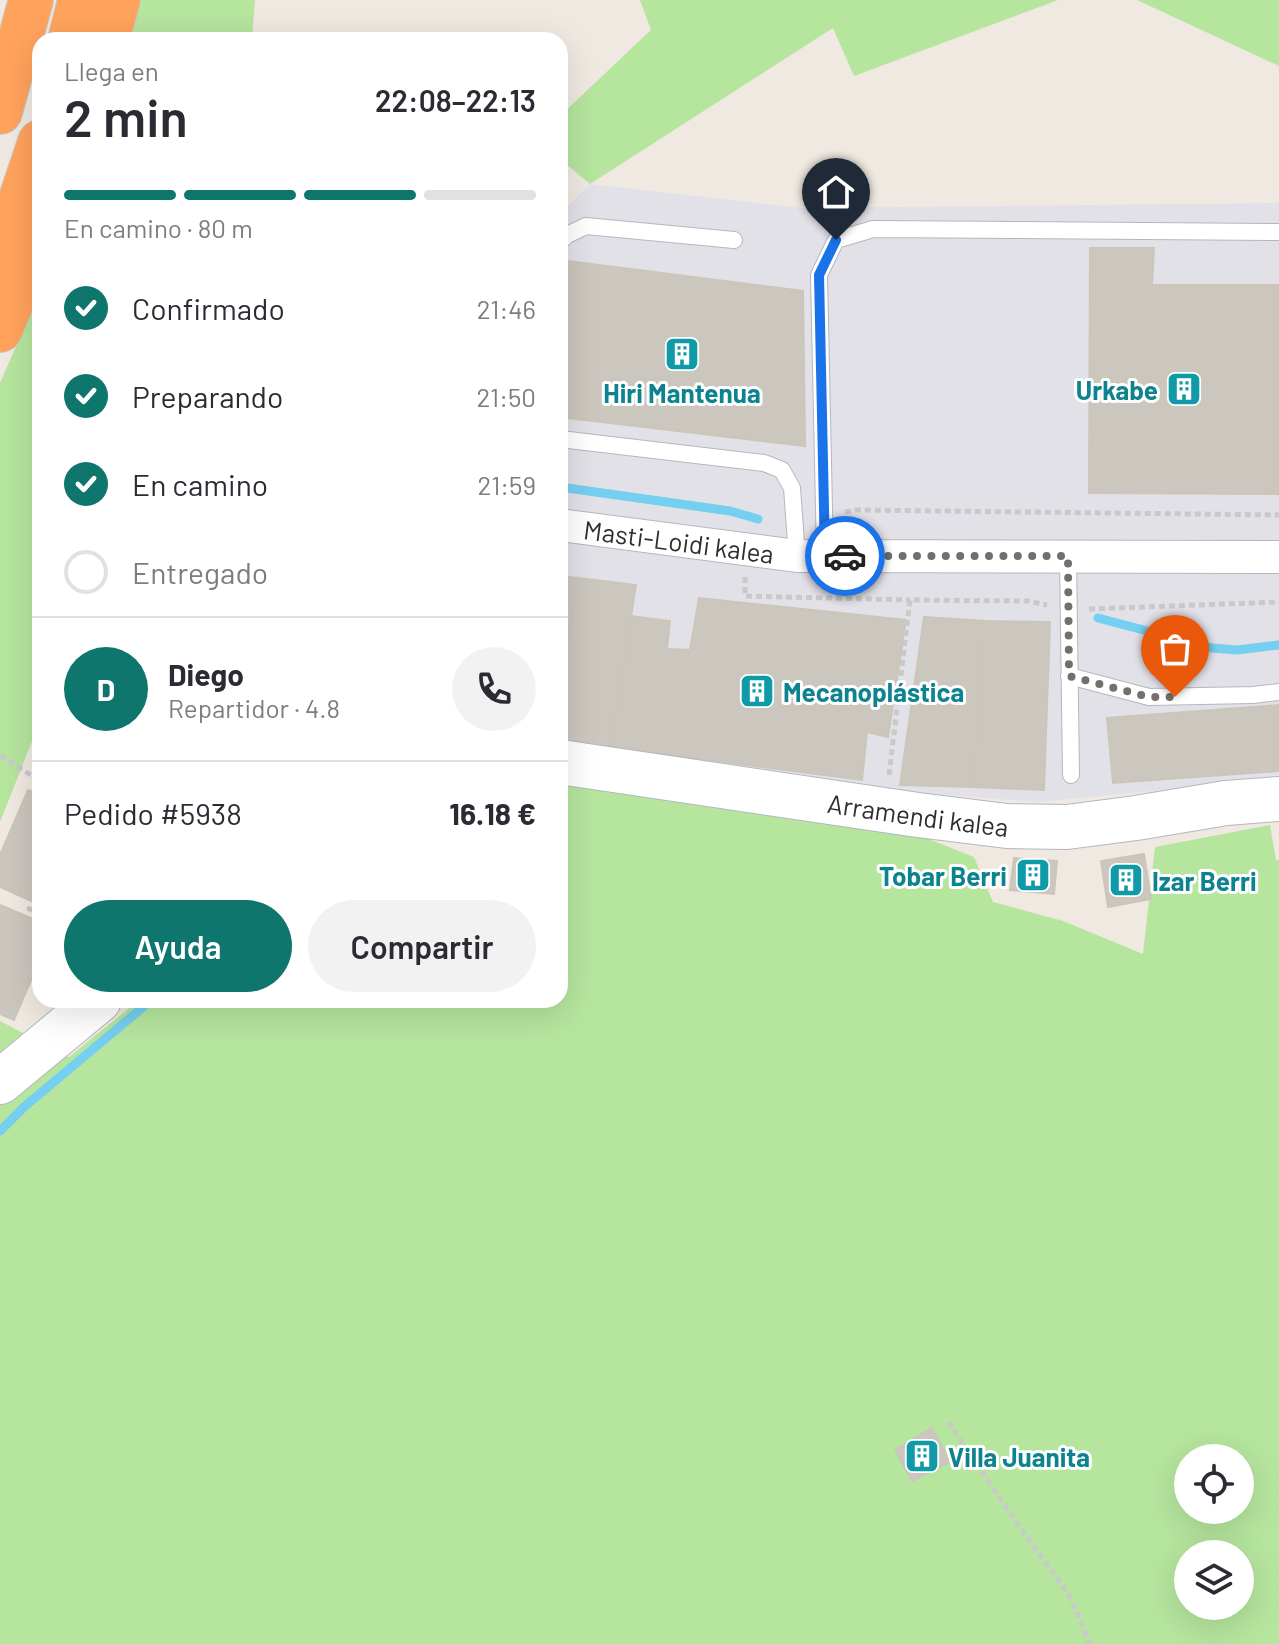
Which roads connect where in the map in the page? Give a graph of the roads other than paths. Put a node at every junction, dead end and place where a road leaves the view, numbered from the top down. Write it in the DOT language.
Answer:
graph roads {
  1 [pos="13,0"];
  2 [pos="31,0"];
  3 [pos="80,0"];
  4 [pos="118,0"];
  5 [pos="72,32"];
  6 [pos="109,32"];
  7 [pos="2,104"];
  8 [pos="32,166"];
  9 [pos="1279,232"];
  10 [pos="568,235"];
  11 [pos="734,240"];
  12 [pos="32,255"];
  13 [pos="0,261"];
  14 [pos="0,330"];
  15 [pos="568,440"];
  16 [pos="568,526"];
  17 [pos="811,556"];
  18 [pos="1068,556"];
  19 [pos="1279,557"];
  20 [pos="1069,676"];
  21 [pos="1279,692"];
  22 [pos="568,763"];
  23 [pos="1071,775"];
  24 [pos="1279,799"];
  25 [pos="89,1008"];
  26 [pos="1,1080"];
  1 -- 7 [label="highway"];
  2 -- 7 [label="highway"];
  3 -- 5 [label="highway"];
  4 -- 6 [label="highway"];
  8 -- 13 [label="highway"];
  9 -- 17 [label="lane"];
  10 -- 11 [label="lane"];
  12 -- 14 [label="highway"];
  15 -- 17 [label="lane"];
  16 -- 17 [label="street, Masti-Loidi kalea"];
  17 -- 18 [label="street, Masti-Loidi kalea"];
  18 -- 19 [label="street, Masti-Loidi kalea"];
  18 -- 20 [label="lane"];
  20 -- 21 [label="lane"];
  20 -- 23 [label="lane"];
  22 -- 24 [label="street, Arramendi kalea"];
  25 -- 26 [label="street"];
}
